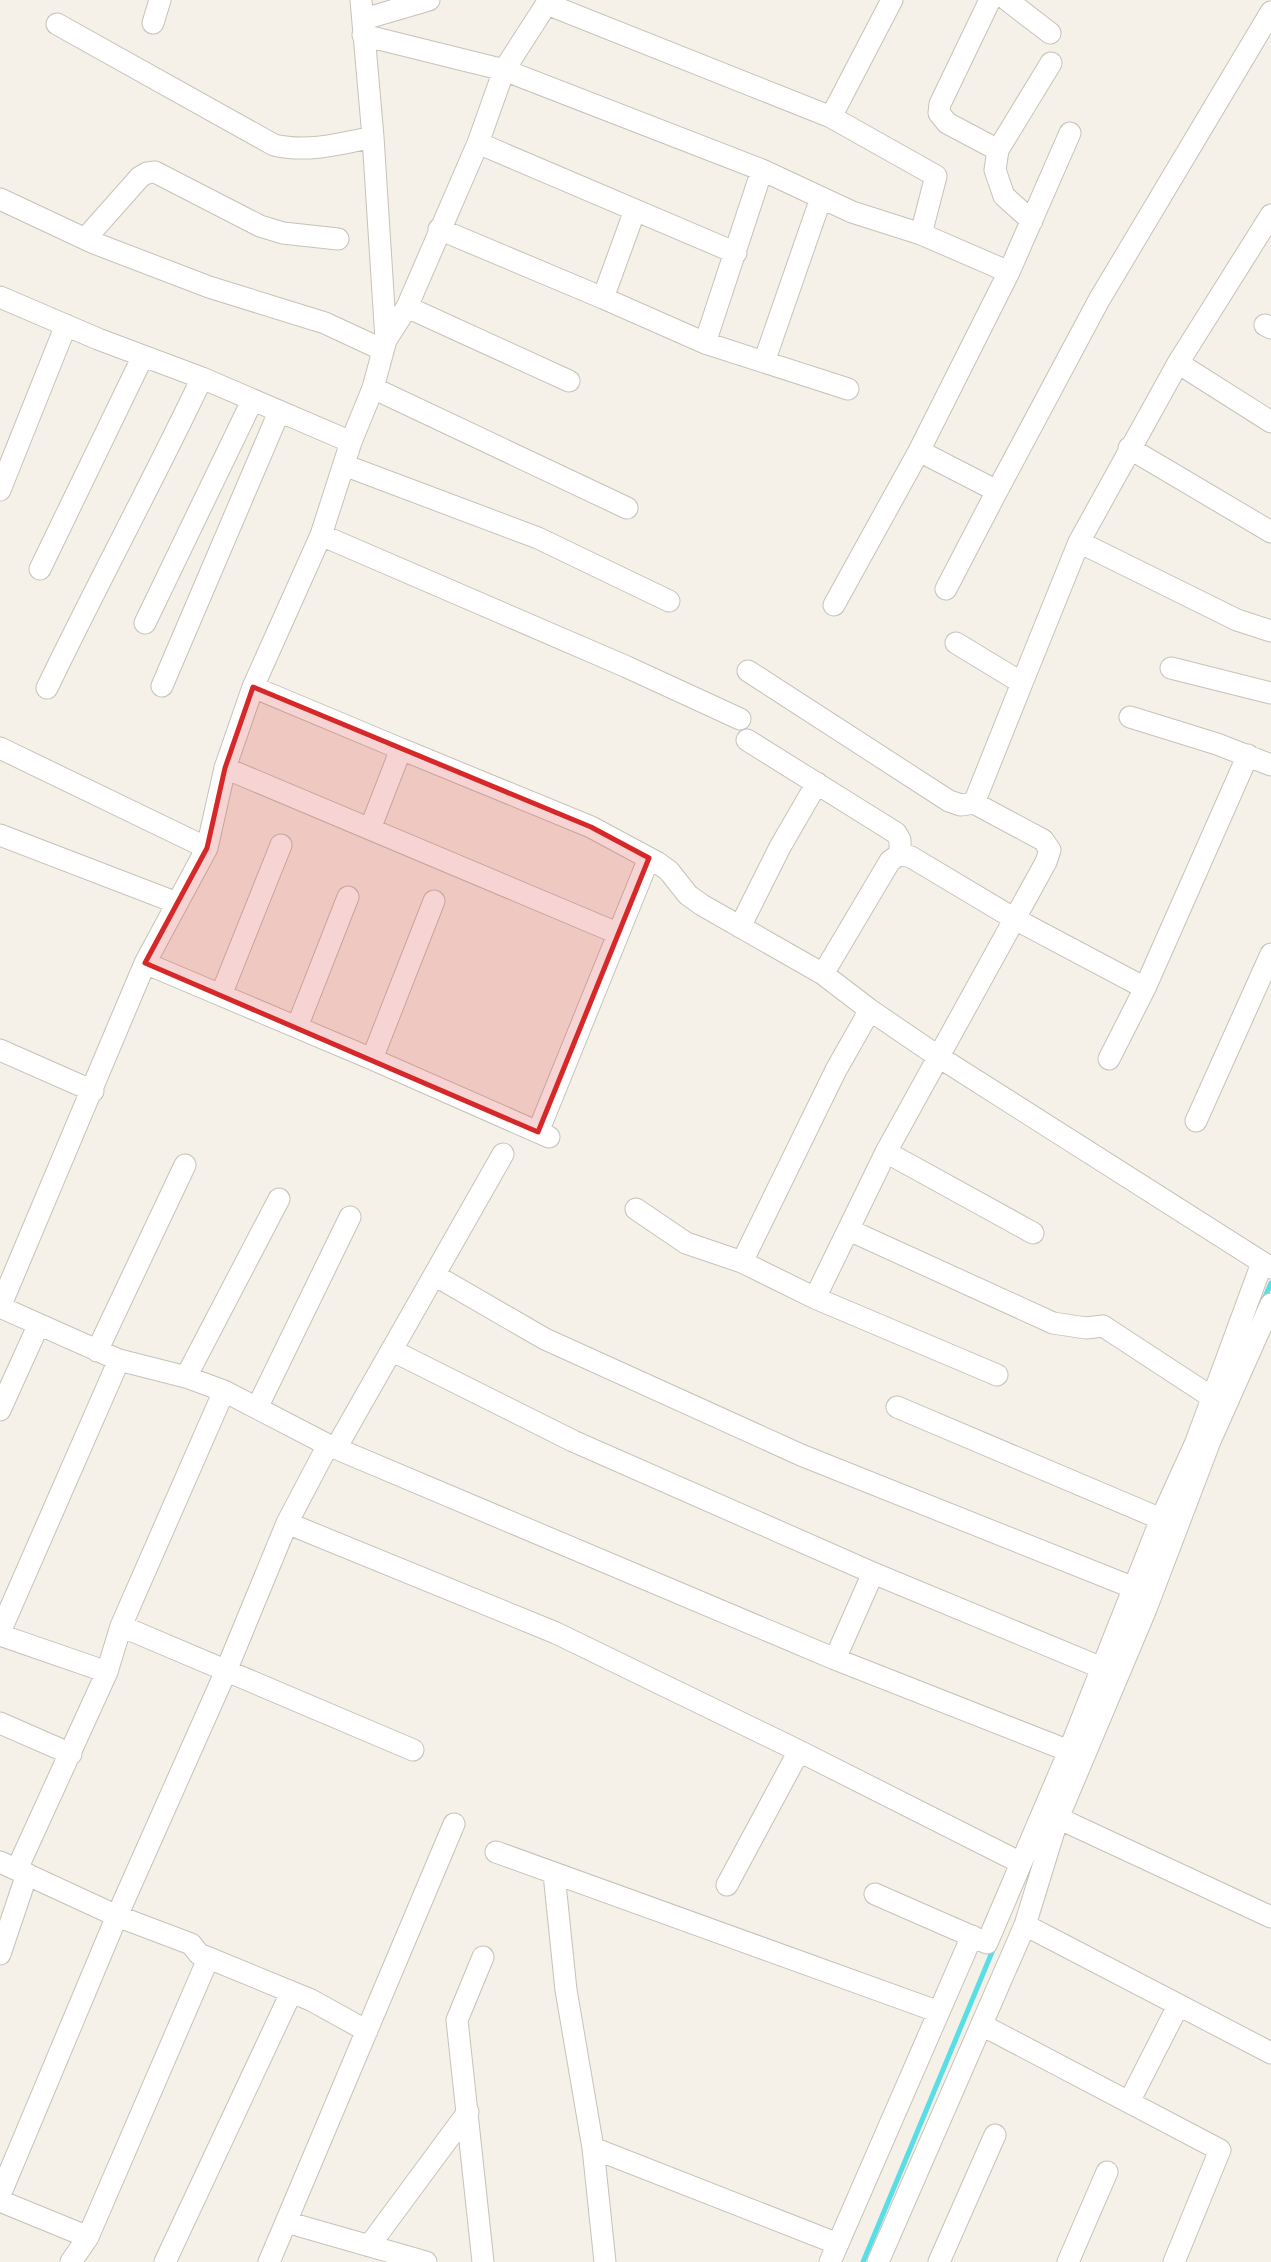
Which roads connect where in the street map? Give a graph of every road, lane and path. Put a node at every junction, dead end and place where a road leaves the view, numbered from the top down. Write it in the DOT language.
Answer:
graph roads {
  1 [pos="160,0"];
  2 [pos="429,0"];
  3 [pos="892,0"];
  4 [pos="990,0"];
  5 [pos="1007,0"];
  6 [pos="548,2"];
  7 [pos="1271,12"];
  8 [pos="363,18"];
  9 [pos="153,23"];
  10 [pos="57,24"];
  11 [pos="1050,33"];
  12 [pos="1051,63"];
  13 [pos="504,70"];
  14 [pos="831,117"];
  15 [pos="1070,133"];
  16 [pos="373,137"];
  17 [pos="478,143"];
  18 [pos="998,150"];
  19 [pos="762,170"];
  20 [pos="821,198"];
  21 [pos="0,199"];
  22 [pos="635,210"];
  23 [pos="1271,215"];
  24 [pos="1032,221"];
  25 [pos="439,229"];
  26 [pos="921,234"];
  27 [pos="85,239"];
  28 [pos="338,239"];
  29 [pos="736,253"];
  30 [pos="1009,272"];
  31 [pos="0,297"];
  32 [pos="603,298"];
  33 [pos="407,307"];
  34 [pos="66,326"];
  35 [pos="705,343"];
  36 [pos="385,345"];
  37 [pos="143,356"];
  38 [pos="764,362"];
  39 [pos="1178,363"];
  40 [pos="202,378"];
  41 [pos="569,381"];
  42 [pos="373,388"];
  43 [pos="848,389"];
  44 [pos="252,401"];
  45 [pos="279,412"];
  46 [pos="1271,422"];
  47 [pos="351,442"];
  48 [pos="1129,448"];
  49 [pos="919,451"];
  50 [pos="344,465"];
  51 [pos="0,490"];
  52 [pos="997,491"];
  53 [pos="627,508"];
  54 [pos="1271,532"];
  55 [pos="321,535"];
  56 [pos="1079,542"];
  57 [pos="40,569"];
  58 [pos="946,589"];
  59 [pos="669,601"];
  60 [pos="834,605"];
  61 [pos="145,623"];
  62 [pos="1271,631"];
  63 [pos="956,643"];
  64 [pos="1171,668"];
  65 [pos="748,671"];
  66 [pos="1022,683"];
  67 [pos="162,686"];
  68 [pos="253,687"];
  69 [pos="47,688"];
  70 [pos="1271,693"];
  71 [pos="1130,717"];
  72 [pos="0,748"];
  73 [pos="401,749"];
  74 [pos="1248,755"];
  75 [pos="1271,765"];
  76 [pos="225,768"];
  77 [pos="817,783"];
  78 [pos="974,803"];
  79 [pos="370,829"];
  80 [pos="0,835"];
  81 [pos="281,845"];
  82 [pos="206,848"];
  83 [pos="900,854"];
  84 [pos="649,858"];
  85 [pos="348,897"];
  86 [pos="434,901"];
  87 [pos="177,903"];
  88 [pos="1013,918"];
  89 [pos="740,927"];
  90 [pos="617,933"];
  91 [pos="1271,954"];
  92 [pos="145,963"];
  93 [pos="823,974"];
  94 [pos="1145,988"];
  95 [pos="221,995"];
  96 [pos="870,1010"];
  97 [pos="297,1027"];
  98 [pos="0,1050"];
  99 [pos="939,1057"];
  100 [pos="372,1059"];
  101 [pos="1109,1059"];
  102 [pos="93,1091"];
  103 [pos="1196,1121"];
  104 [pos="886,1152"];
  105 [pos="503,1154"];
  106 [pos="185,1165"];
  107 [pos="279,1199"];
  108 [pos="636,1209"];
  109 [pos="350,1217"];
  110 [pos="849,1230"];
  111 [pos="1032,1233"];
  112 [pos="742,1262"];
  113 [pos="1268,1266"];
  114 [pos="436,1276"];
  115 [pos="815,1298"];
  116 [pos="1271,1304"];
  117 [pos="38,1326"];
  118 [pos="97,1351"];
  119 [pos="393,1351"];
  120 [pos="119,1360"];
  121 [pos="997,1375"];
  122 [pos="186,1377"];
  123 [pos="224,1391"];
  124 [pos="1213,1398"];
  125 [pos="897,1407"];
  126 [pos="257,1409"];
  127 [pos="0,1410"];
  128 [pos="332,1446"];
  129 [pos="1161,1519"];
  130 [pos="287,1523"];
  131 [pos="873,1573"];
  132 [pos="1134,1588"];
  133 [pos="121,1626"];
  134 [pos="0,1634"];
  135 [pos="835,1659"];
  136 [pos="1102,1668"];
  137 [pos="226,1671"];
  138 [pos="107,1672"];
  139 [pos="0,1723"];
  140 [pos="413,1750"];
  141 [pos="799,1751"];
  142 [pos="1069,1751"];
  143 [pos="71,1755"];
  144 [pos="1058,1818"];
  145 [pos="454,1824"];
  146 [pos="496,1852"];
  147 [pos="1021,1863"];
  148 [pos="15,1868"];
  149 [pos="554,1874"];
  150 [pos="727,1885"];
  151 [pos="875,1894"];
  152 [pos="117,1916"];
  153 [pos="1271,1917"];
  154 [pos="1026,1925"];
  155 [pos="972,1936"];
  156 [pos="0,1954"];
  157 [pos="483,1957"];
  158 [pos="208,1959"];
  159 [pos="291,1993"];
  160 [pos="1178,2006"];
  161 [pos="939,2012"];
  162 [pos="982,2025"];
  163 [pos="367,2031"];
  164 [pos="1271,2053"];
  165 [pos="1129,2102"];
  166 [pos="468,2112"];
  167 [pos="995,2135"];
  168 [pos="593,2148"];
  169 [pos="1107,2172"];
  170 [pos="0,2195"];
  171 [pos="0,2201"];
  172 [pos="286,2222"];
  173 [pos="88,2237"];
  174 [pos="369,2246"];
  175 [pos="834,2253"];
  176 [pos="71,2262"];
  177 [pos="165,2262"];
  178 [pos="269,2262"];
  179 [pos="426,2262"];
  180 [pos="483,2262"];
  181 [pos="605,2262"];
  182 [pos="877,2262"];
  183 [pos="939,2262"];
  184 [pos="1068,2262"];
  185 [pos="1174,2262"];
  1 -- 9 [label="street"];
  2 -- 8 [label="street"];
  3 -- 14 [label="street"];
  4 -- 18 [label="street"];
  5 -- 11 [label="street"];
  6 -- 13 [label="street"];
  6 -- 14 [label="street"];
  7 -- 52 [label="street"];
  8 -- 13 [label="street"];
  8 -- 16 [label="street"];
  10 -- 16 [label="street"];
  12 -- 18 [label="street"];
  13 -- 17 [label="street"];
  13 -- 19 [label="street"];
  14 -- 26 [label="street"];
  15 -- 24 [label="street"];
  16 -- 36 [label="street"];
  17 -- 22 [label="street"];
  17 -- 25 [label="street"];
  18 -- 24 [label="street"];
  19 -- 20 [label="street"];
  19 -- 29 [label="street"];
  20 -- 26 [label="street"];
  20 -- 38 [label="street"];
  21 -- 27 [label="street"];
  22 -- 29 [label="street"];
  22 -- 32 [label="street"];
  23 -- 39 [label="street"];
  24 -- 30 [label="street"];
  25 -- 32 [label="street"];
  25 -- 33 [label="street"];
  26 -- 30 [label="street"];
  27 -- 28 [label="street"];
  27 -- 36 [label="street"];
  29 -- 35 [label="street"];
  30 -- 49 [label="street"];
  31 -- 34 [label="street"];
  32 -- 35 [label="street"];
  33 -- 36 [label="street"];
  33 -- 41 [label="street"];
  34 -- 37 [label="street"];
  34 -- 51 [label="street"];
  35 -- 38 [label="street"];
  36 -- 42 [label="street"];
  37 -- 40 [label="street"];
  37 -- 57 [label="street"];
  38 -- 43 [label="street"];
  39 -- 46 [label="street"];
  39 -- 48 [label="street"];
  40 -- 44 [label="street"];
  40 -- 69 [label="street"];
  42 -- 47 [label="street"];
  42 -- 53 [label="street"];
  44 -- 45 [label="street"];
  44 -- 61 [label="street"];
  45 -- 47 [label="street"];
  45 -- 67 [label="street"];
  47 -- 50 [label="street"];
  48 -- 54 [label="street"];
  48 -- 56 [label="street"];
  49 -- 52 [label="street"];
  49 -- 60 [label="street"];
  50 -- 55 [label="street"];
  50 -- 59 [label="street"];
  52 -- 58 [label="street"];
  55 -- 68 [label="street"];
  55 -- 77 [label="street"];
  56 -- 62 [label="street"];
  56 -- 66 [label="street"];
  63 -- 66 [label="street"];
  64 -- 70 [label="street"];
  65 -- 78 [label="street"];
  66 -- 78 [label="street"];
  68 -- 73 [label="street"];
  68 -- 76 [label="street"];
  71 -- 74 [label="street"];
  72 -- 82 [label="street"];
  73 -- 79 [label="street"];
  73 -- 84 [label="street"];
  74 -- 75 [label="street"];
  74 -- 94 [label="street"];
  76 -- 79 [label="street"];
  76 -- 82 [label="street"];
  77 -- 83 [label="street"];
  77 -- 89 [label="street"];
  78 -- 88 [label="street"];
  79 -- 90 [label="street"];
  80 -- 87 [label="street"];
  81 -- 95 [label="street"];
  82 -- 87 [label="street"];
  83 -- 88 [label="street"];
  83 -- 93 [label="street"];
  84 -- 89 [label="street"];
  84 -- 90 [label="street"];
  85 -- 97 [label="street"];
  86 -- 100 [label="street"];
  87 -- 92 [label="street"];
  88 -- 94 [label="street"];
  88 -- 99 [label="street"];
  89 -- 93 [label="street"];
  90 -- 100 [label="street"];
  91 -- 103 [label="street"];
  92 -- 95 [label="street"];
  92 -- 102 [label="street"];
  93 -- 96 [label="street"];
  94 -- 101 [label="street"];
  95 -- 97 [label="street"];
  96 -- 99 [label="street"];
  96 -- 112 [label="street"];
  97 -- 100 [label="street"];
  98 -- 102 [label="street"];
  99 -- 104 [label="street"];
  99 -- 113 [label="street"];
  102 -- 117 [label="street"];
  104 -- 110 [label="street"];
  104 -- 111 [label="street"];
  105 -- 114 [label="street"];
  106 -- 118 [label="street"];
  107 -- 122 [label="street"];
  108 -- 112 [label="street"];
  109 -- 126 [label="street"];
  110 -- 115 [label="street"];
  110 -- 124 [label="street"];
  112 -- 115 [label="street"];
  113 -- 124 [label="street"];
  114 -- 119 [label="street"];
  114 -- 132 [label="street"];
  115 -- 121 [label="street"];
  116 -- 144 [label="street"];
  117 -- 118 [label="street"];
  117 -- 127 [label="street"];
  118 -- 120 [label="street"];
  119 -- 128 [label="street"];
  119 -- 131 [label="street"];
  120 -- 122 [label="street"];
  120 -- 134 [label="street"];
  122 -- 123 [label="street"];
  123 -- 126 [label="street"];
  123 -- 133 [label="street"];
  124 -- 129 [label="street"];
  125 -- 129 [label="street"];
  126 -- 128 [label="street"];
  128 -- 130 [label="street"];
  128 -- 135 [label="street"];
  129 -- 132 [label="street"];
  130 -- 137 [label="street"];
  130 -- 141 [label="street"];
  131 -- 135 [label="street"];
  131 -- 136 [label="street"];
  132 -- 136 [label="street"];
  133 -- 137 [label="street"];
  133 -- 138 [label="street"];
  134 -- 138 [label="street"];
  135 -- 142 [label="street"];
  136 -- 142 [label="street"];
  137 -- 140 [label="street"];
  137 -- 152 [label="street"];
  138 -- 143 [label="street"];
  139 -- 143 [label="street"];
  141 -- 147 [label="street"];
  141 -- 150 [label="street"];
  142 -- 147 [label="street"];
  143 -- 148 [label="street"];
  144 -- 153 [label="street"];
  144 -- 154 [label="street"];
  145 -- 163 [label="street"];
  146 -- 149 [label="street"];
  147 -- 155 [label="street"];
  148 -- 152 [label="street"];
  148 -- 156 [label="street"];
  149 -- 161 [label="street"];
  149 -- 168 [label="street"];
  151 -- 155 [label="street"];
  152 -- 158 [label="street"];
  152 -- 170 [label="street"];
  154 -- 160 [label="street"];
  154 -- 162 [label="street"];
  155 -- 161 [label="street"];
  157 -- 166 [label="street"];
  158 -- 159 [label="street"];
  158 -- 173 [label="street"];
  159 -- 163 [label="street"];
  159 -- 177 [label="street"];
  160 -- 164 [label="street"];
  160 -- 165 [label="street"];
  161 -- 175 [label="street"];
  162 -- 165 [label="street"];
  162 -- 182 [label="street"];
  163 -- 172 [label="street"];
  165 -- 185 [label="street"];
  166 -- 174 [label="street"];
  166 -- 180 [label="street"];
  167 -- 183 [label="street"];
  168 -- 175 [label="street"];
  168 -- 181 [label="street"];
  169 -- 184 [label="street"];
  171 -- 173 [label="street"];
  172 -- 174 [label="street"];
  172 -- 178 [label="street"];
  173 -- 176 [label="street"];
  174 -- 179 [label="street"];
}
